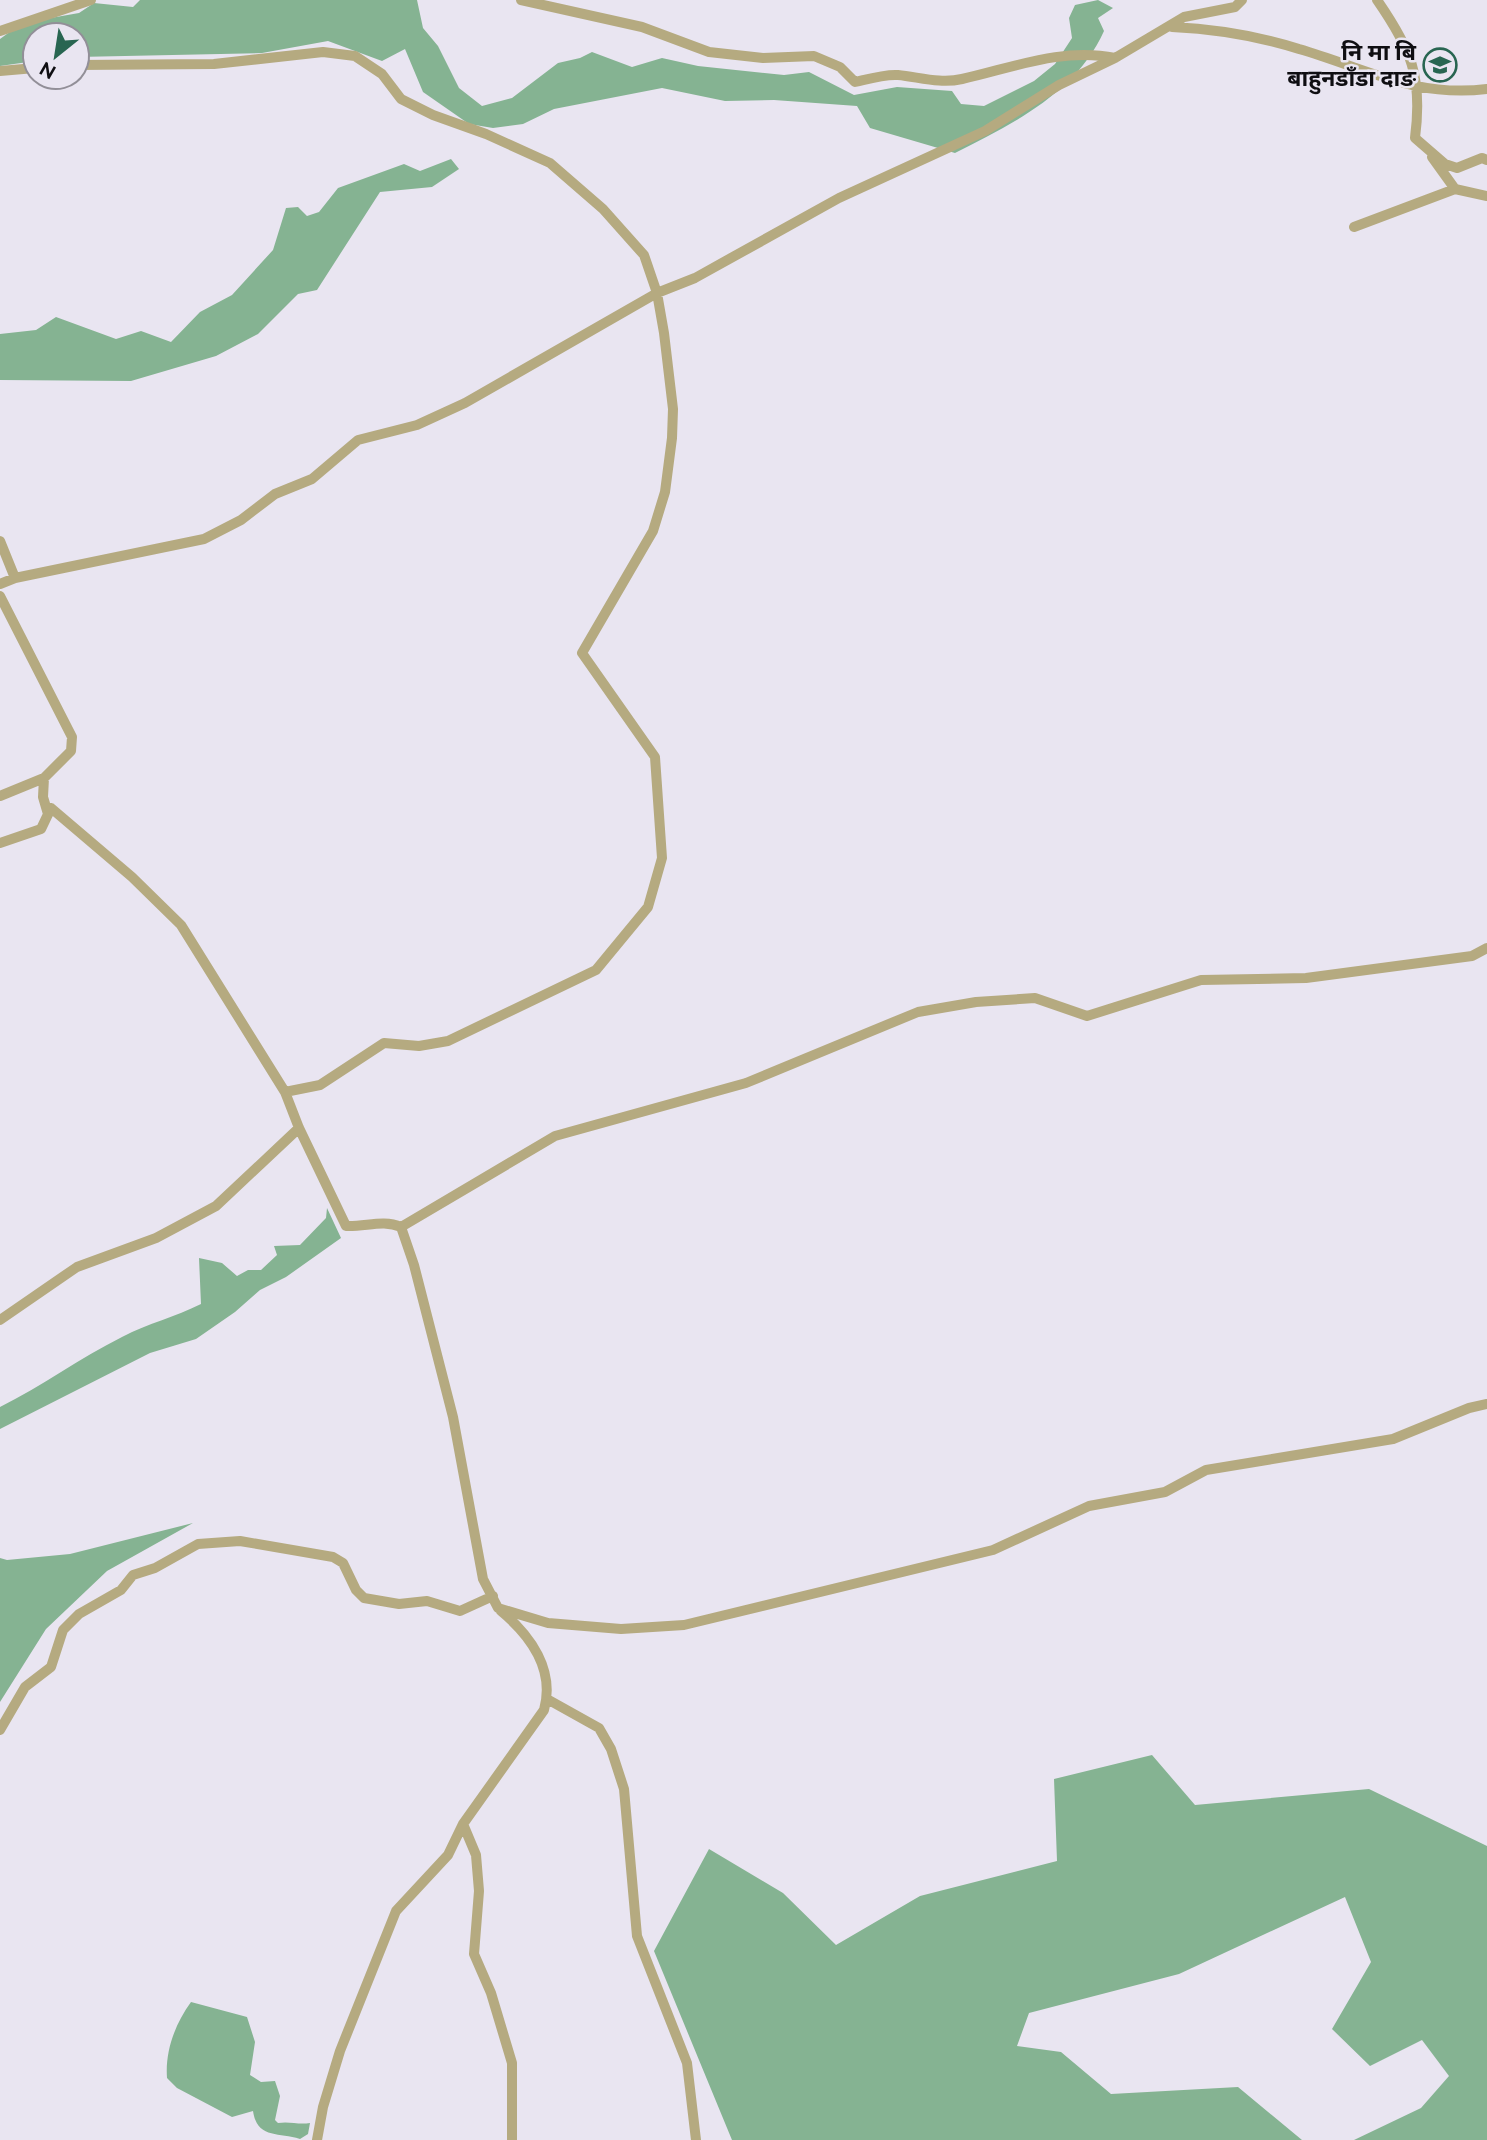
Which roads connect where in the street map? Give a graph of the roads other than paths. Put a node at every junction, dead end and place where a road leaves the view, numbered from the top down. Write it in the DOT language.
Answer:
graph roads {
  1 [pos="91,0"];
  2 [pos="521,0"];
  3 [pos="1242,0"];
  4 [pos="1377,0"];
  5 [pos="1172,27"];
  6 [pos="0,31"];
  7 [pos="1115,58"];
  8 [pos="91,65"];
  9 [pos="21,69"];
  10 [pos="0,71"];
  11 [pos="1416,88"];
  12 [pos="1487,89"];
  13 [pos="1425,147"];
  14 [pos="1487,160"];
  15 [pos="1455,189"];
  16 [pos="1487,195"];
  17 [pos="1354,227"];
  18 [pos="657,293"];
  19 [pos="0,541"];
  20 [pos="15,578"];
  21 [pos="0,584"];
  22 [pos="0,596"];
  23 [pos="44,778"];
  24 [pos="0,796"];
  25 [pos="51,808"];
  26 [pos="0,843"];
  27 [pos="1487,948"];
  28 [pos="285,1092"];
  29 [pos="299,1128"];
  30 [pos="401,1227"];
  31 [pos="0,1320"];
  32 [pos="1487,1404"];
  33 [pos="492,1596"];
  34 [pos="498,1608"];
  35 [pos="547,1699"];
  36 [pos="0,1730"];
  37 [pos="463,1824"];
  38 [pos="317,2140"];
  39 [pos="512,2140"];
  40 [pos="695,2140"];
  1 -- 6 [label="street"];
  2 -- 7 [label="street"];
  3 -- 5 [label="street"];
  4 -- 11 [label="street"];
  5 -- 7 [label="street"];
  5 -- 11 [label="street"];
  7 -- 18 [label="street"];
  8 -- 18 [label="street"];
  9 -- 10 [label="street"];
  11 -- 12 [label="street"];
  11 -- 13 [label="street"];
  13 -- 14 [label="street"];
  13 -- 15 [label="street"];
  15 -- 16 [label="street"];
  15 -- 17 [label="street"];
  18 -- 20 [label="street"];
  18 -- 28 [label="street"];
  19 -- 20 [label="street"];
  20 -- 21 [label="street"];
  22 -- 23 [label="street"];
  23 -- 24 [label="street"];
  23 -- 25 [label="street"];
  25 -- 26 [label="street"];
  25 -- 28 [label="street"];
  27 -- 30 [label="street"];
  28 -- 29 [label="street"];
  29 -- 30 [label="street"];
  29 -- 31 [label="street"];
  30 -- 33 [label="street"];
  32 -- 34 [label="street"];
  33 -- 34 [label="street"];
  33 -- 36 [label="street"];
  34 -- 35 [label="street"];
  35 -- 37 [label="street"];
  35 -- 40 [label="street"];
  37 -- 38 [label="street"];
  37 -- 39 [label="street"];
}
